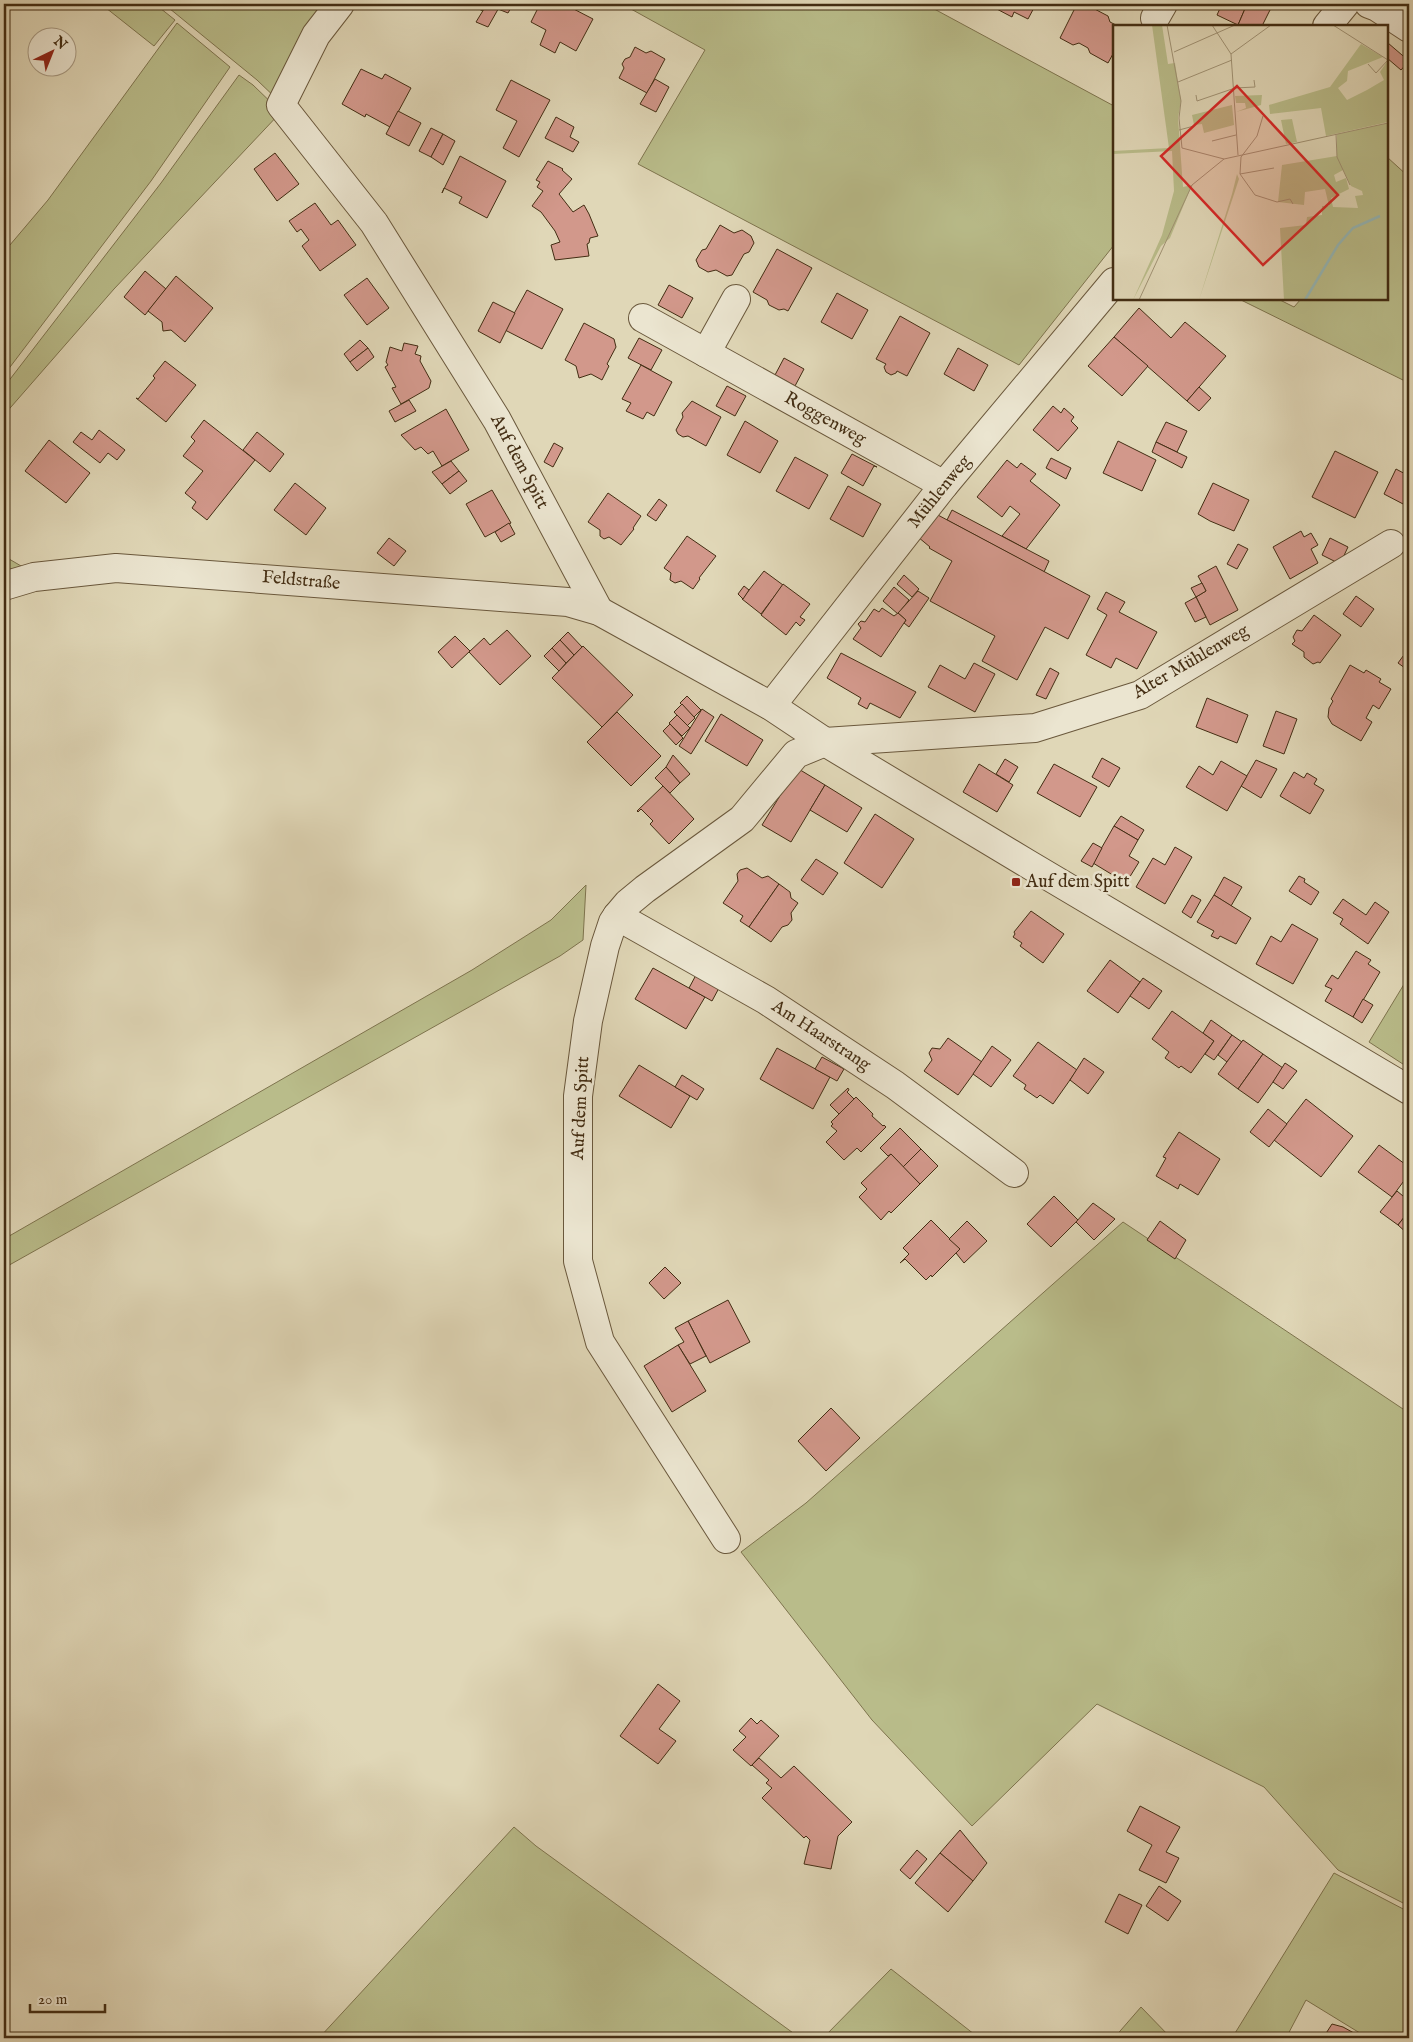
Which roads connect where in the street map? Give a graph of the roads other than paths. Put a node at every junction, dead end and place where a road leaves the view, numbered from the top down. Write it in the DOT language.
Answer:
graph roads {
  1 [pos="340,4"];
  2 [pos="1345,4"];
  3 [pos="1369,4"];
  4 [pos="1328,25"];
  5 [pos="1409,28"];
  6 [pos="1113,283"];
  7 [pos="736,299"];
  8 [pos="643,318"];
  9 [pos="706,353"];
  10 [pos="944,485"];
  11 [pos="1391,544"];
  12 [pos="4,586"];
  13 [pos="599,611"];
  14 [pos="771,706"];
  15 [pos="825,742"];
  16 [pos="617,916"];
  17 [pos="1409,1090"];
  18 [pos="1014,1173"];
  19 [pos="726,1539"];
  1 -- 13 [label="street, Auf dem Spitt"];
  2 -- 4 [label="street"];
  3 -- 5 [label="street"];
  6 -- 10 [label="street, Mühlenweg"];
  7 -- 9 [label="street"];
  8 -- 9 [label="street, Roggenweg"];
  9 -- 10 [label="street, Roggenweg"];
  10 -- 14 [label="street, Mühlenweg"];
  11 -- 15 [label="street, Alter Mühlenweg"];
  12 -- 13 [label="street, Feldstraße"];
  13 -- 14 [label="street"];
  14 -- 15 [label="street"];
  15 -- 16 [label="street, Auf dem Spitt"];
  15 -- 17 [label="street"];
  16 -- 18 [label="street, Am Haarstrang"];
  16 -- 19 [label="street, Auf dem Spitt"];
}
